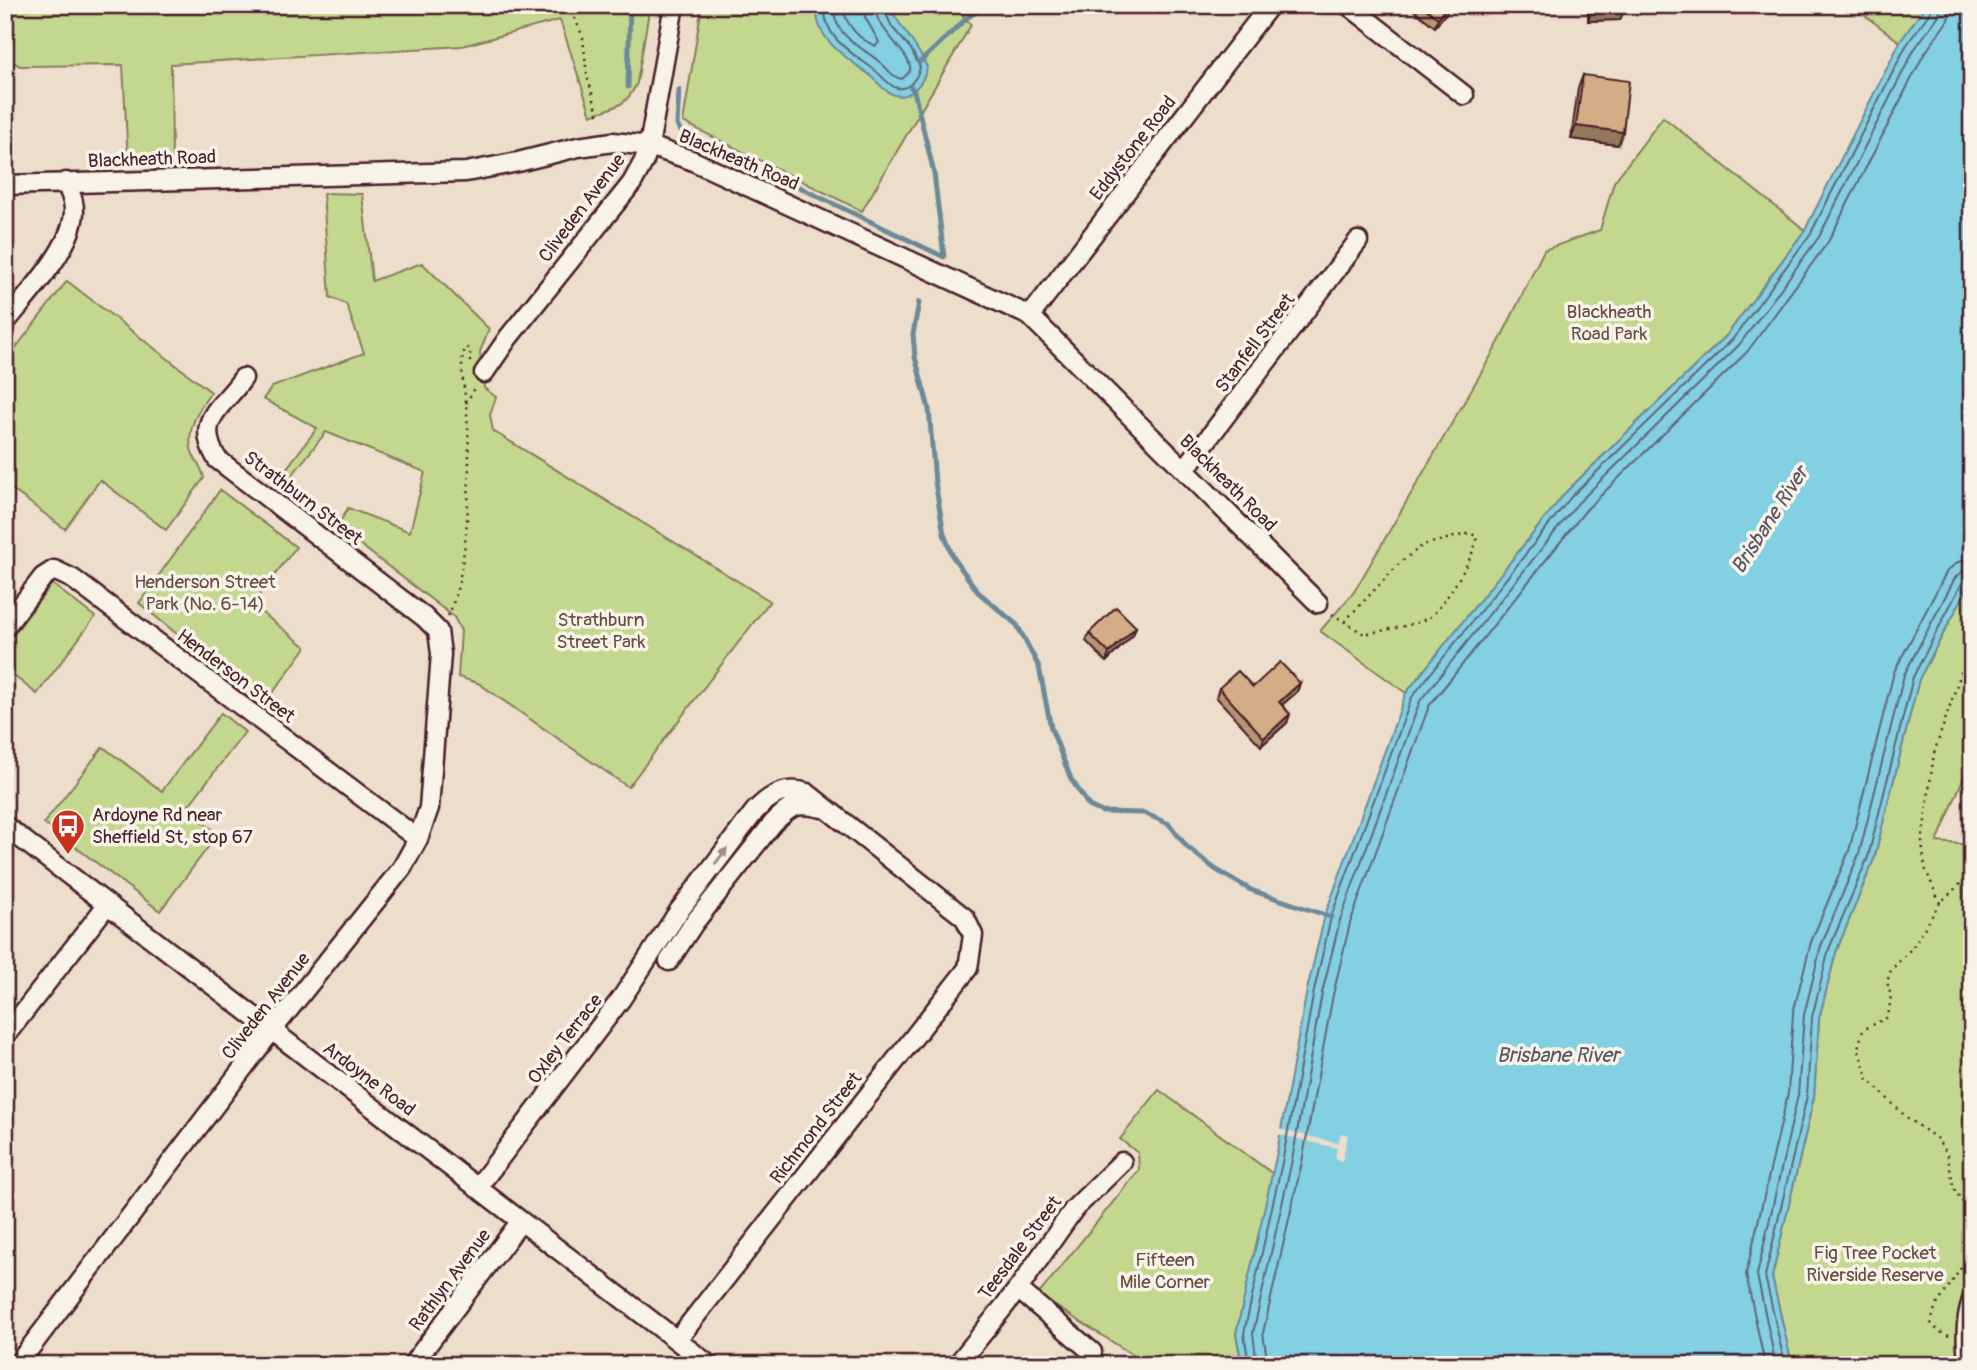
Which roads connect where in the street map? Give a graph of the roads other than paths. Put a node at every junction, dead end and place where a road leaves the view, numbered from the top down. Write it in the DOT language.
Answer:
graph roads {
  1 [pos="674,5"];
  2 [pos="1270,5"];
  3 [pos="1348,5"];
  4 [pos="1464,95"];
  5 [pos="649,146"];
  6 [pos="65,182"];
  7 [pos="5,185"];
  8 [pos="1358,241"];
  9 [pos="1030,316"];
  10 [pos="5,323"];
  11 [pos="484,373"];
  12 [pos="243,378"];
  13 [pos="1185,469"];
  14 [pos="1318,603"];
  15 [pos="5,627"];
  16 [pos="438,631"];
  17 [pos="825,809"];
  18 [pos="755,811"];
  19 [pos="773,823"];
  20 [pos="5,826"];
  21 [pos="418,839"];
  22 [pos="107,905"];
  23 [pos="679,911"];
  24 [pos="694,923"];
  25 [pos="973,935"];
  26 [pos="669,961"];
  27 [pos="271,1031"];
  28 [pos="5,1036"];
  29 [pos="1122,1163"];
  30 [pos="477,1188"];
  31 [pos="521,1221"];
  32 [pos="1018,1289"];
  33 [pos="1972,1289"];
  34 [pos="677,1340"];
  35 [pos="1092,1352"];
  36 [pos="25,1362"];
  37 [pos="705,1364"];
  38 [pos="412,1365"];
  39 [pos="957,1365"];
  40 [pos="1964,1365"];
  1 -- 5 [label="street, Cliveden Avenue"];
  2 -- 9 [label="street, Eddystone Road"];
  3 -- 4 [label="street"];
  5 -- 6 [label="street, Blackheath Road"];
  5 -- 9 [label="street, Blackheath Road"];
  5 -- 11 [label="street, Cliveden Avenue"];
  6 -- 7 [label="street, Blackheath Road"];
  6 -- 10 [label="street"];
  8 -- 13 [label="street, Stanfell Street"];
  9 -- 13 [label="street, Blackheath Road"];
  12 -- 16 [label="street, Strathburn Street"];
  13 -- 14 [label="street, Blackheath Road"];
  15 -- 21 [label="street, Henderson Street"];
  16 -- 21 [label="street, Cliveden Avenue"];
  17 -- 18 [label="street, Oxley Terrace"];
  17 -- 19 [label="street"];
  17 -- 25 [label="street, Oxley Terrace"];
  18 -- 19 [label="lane"];
  23 -- 18 [label="street, Oxley Terrace, one-way"];
  19 -- 24 [label="street"];
  20 -- 22 [label="street, Ardoyne Road"];
  21 -- 27 [label="street, Cliveden Avenue"];
  22 -- 27 [label="street, Ardoyne Road"];
  22 -- 28 [label="street"];
  23 -- 24 [label="street"];
  23 -- 30 [label="street, Oxley Terrace"];
  24 -- 26 [label="street"];
  25 -- 34 [label="street, Richmond Street"];
  27 -- 30 [label="street, Ardoyne Road"];
  27 -- 36 [label="street, Cliveden Avenue"];
  29 -- 32 [label="street, Teesdale Street"];
  30 -- 31 [label="street, Ardoyne Road"];
  31 -- 34 [label="street, Ardoyne Road"];
  31 -- 38 [label="street, Rathlyn Avenue"];
  32 -- 35 [label="street"];
  32 -- 39 [label="street, Teesdale Street"];
  33 -- 40 [label="lane"];
  34 -- 37 [label="street, Ardoyne Road"];
}
